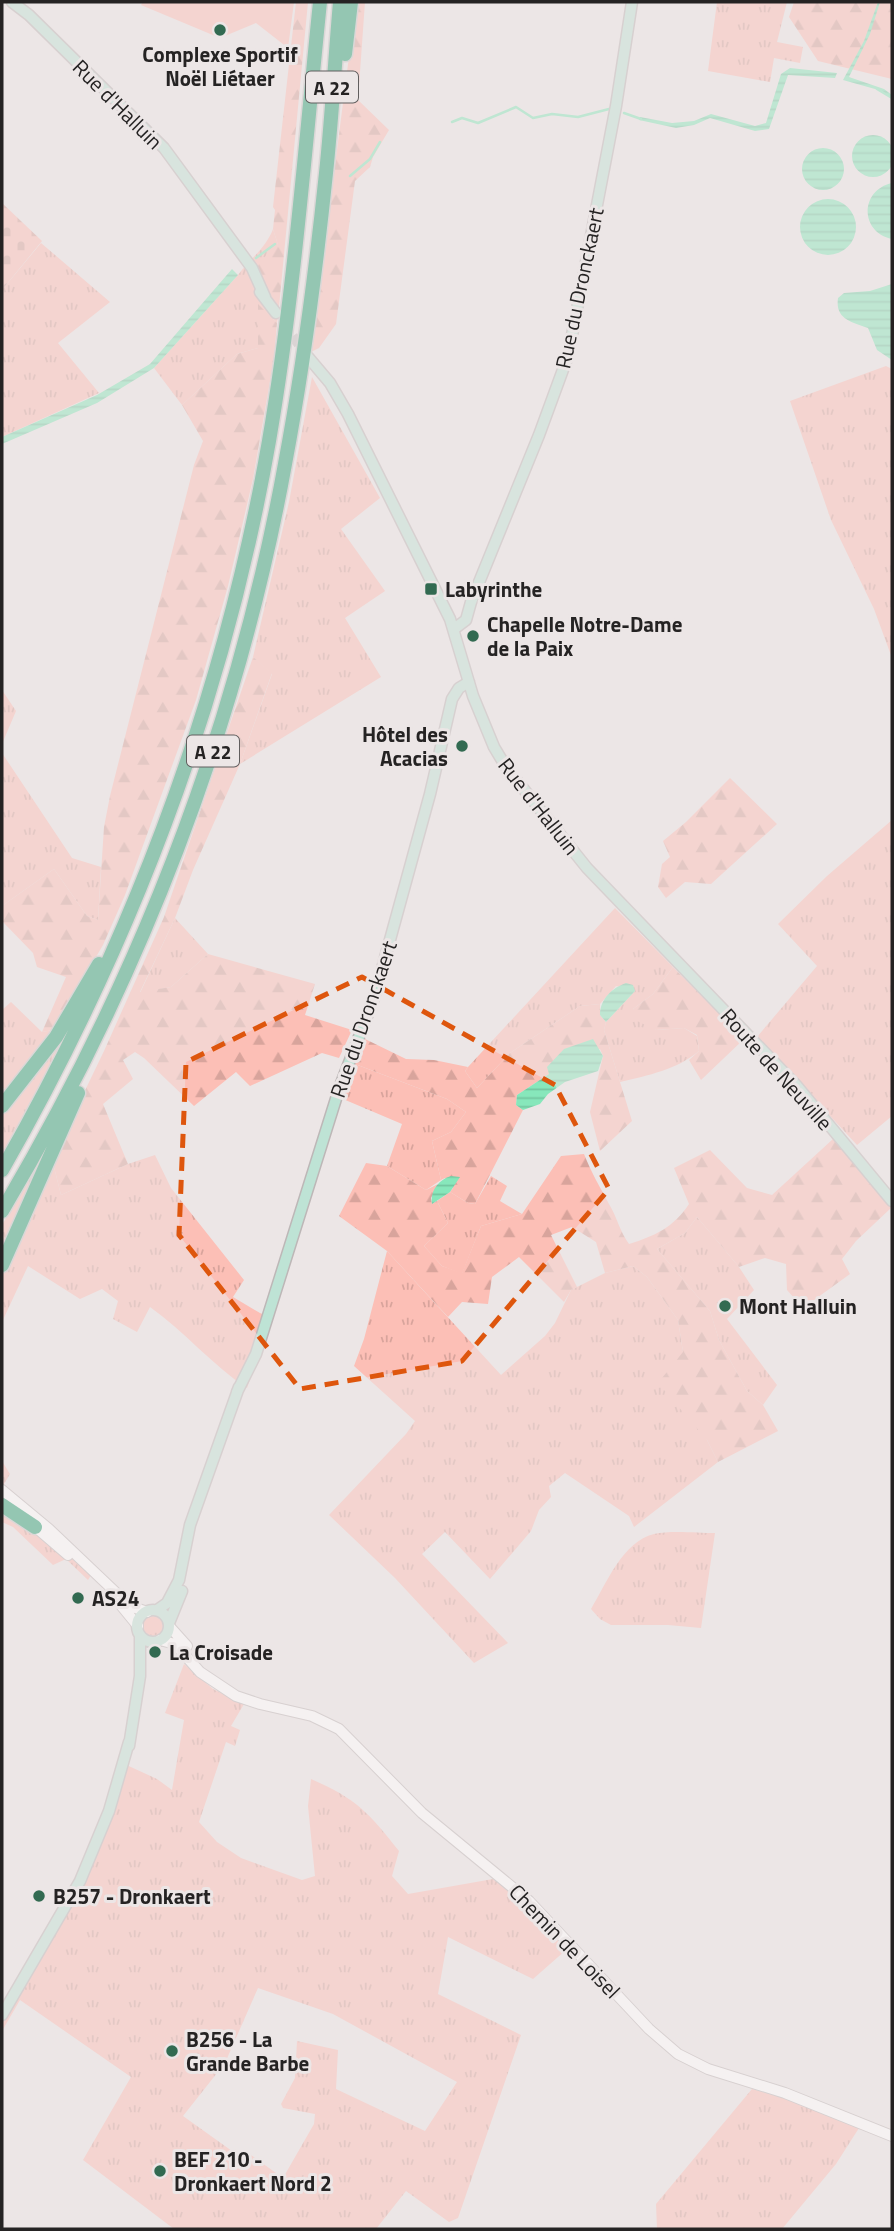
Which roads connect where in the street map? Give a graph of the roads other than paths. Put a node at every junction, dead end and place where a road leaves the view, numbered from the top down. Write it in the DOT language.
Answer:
graph roads {
  1 [pos="12,2"];
  2 [pos="341,2"];
  3 [pos="351,2"];
  4 [pos="632,2"];
  5 [pos="319,5"];
  6 [pos="326,172"];
  7 [pos="276,313"];
  8 [pos="387,495"];
  9 [pos="471,602"];
  10 [pos="449,616"];
  11 [pos="454,629"];
  12 [pos="468,682"];
  13 [pos="473,696"];
  14 [pos="448,717"];
  15 [pos="158,844"];
  16 [pos="173,861"];
  17 [pos="658,942"];
  18 [pos="2,1106"];
  19 [pos="2,1170"];
  20 [pos="892,1201"];
  21 [pos="2,1211"];
  22 [pos="2,1265"];
  23 [pos="2,1490"];
  24 [pos="2,1499"];
  25 [pos="2,1505"];
  26 [pos="195,1510"];
  27 [pos="35,1527"];
  28 [pos="152,1611"];
  29 [pos="169,1624"];
  30 [pos="139,1630"];
  31 [pos="158,1641"];
  32 [pos="192,1663"];
  33 [pos="140,1676"];
  34 [pos="2,2015"];
  35 [pos="892,2136"];
  1 -- 7 [label="main road, Rue d'Halluin"];
  2 -- 6 [label="highway, A 22"];
  3 -- 6 [label="highway"];
  4 -- 9 [label="main road, Rue du Dronckaert"];
  5 -- 15 [label="highway, A 22"];
  6 -- 16 [label="highway, A 22"];
  8 -- 8 [label="main road, Rue d'Halluin"];
  8 -- 10 [label="main road, Rue d'Halluin"];
  9 -- 10 [label="main road"];
  9 -- 11 [label="main road, Rue du Dronckaert"];
  10 -- 11 [label="main road, Rue d'Halluin"];
  11 -- 12 [label="main road, Rue d'Halluin"];
  12 -- 13 [label="main road, Rue d'Halluin"];
  12 -- 14 [label="main road, Rue du Dronckaert"];
  13 -- 14 [label="main road"];
  13 -- 17 [label="main road, Rue d'Halluin"];
  14 -- 26 [label="main road, Rue du Dronckaert"];
  15 -- 18 [label="highway"];
  15 -- 19 [label="highway, A 22"];
  16 -- 21 [label="highway, A 22"];
  16 -- 22 [label="highway"];
  17 -- 20 [label="main road, Route de Neuville"];
  23 -- 28 [label="street"];
  24 -- 27 [label="street"];
  25 -- 27 [label="highway"];
  26 -- 28 [label="main road, Rue du Dronckaert"];
  26 -- 29 [label="main road, Rue du Dronckaert"];
  27 -- 30 [label="street"];
  28 -- 29 [label="main road"];
  28 -- 30 [label="main road"];
  29 -- 31 [label="main road"];
  29 -- 32 [label="street, Chemin de Loisel"];
  30 -- 31 [label="main road"];
  30 -- 33 [label="main road"];
  31 -- 32 [label="street, Chemin de Loisel"];
  31 -- 33 [label="main road"];
  32 -- 35 [label="street, Chemin de Loisel"];
  33 -- 34 [label="main road"];
}
